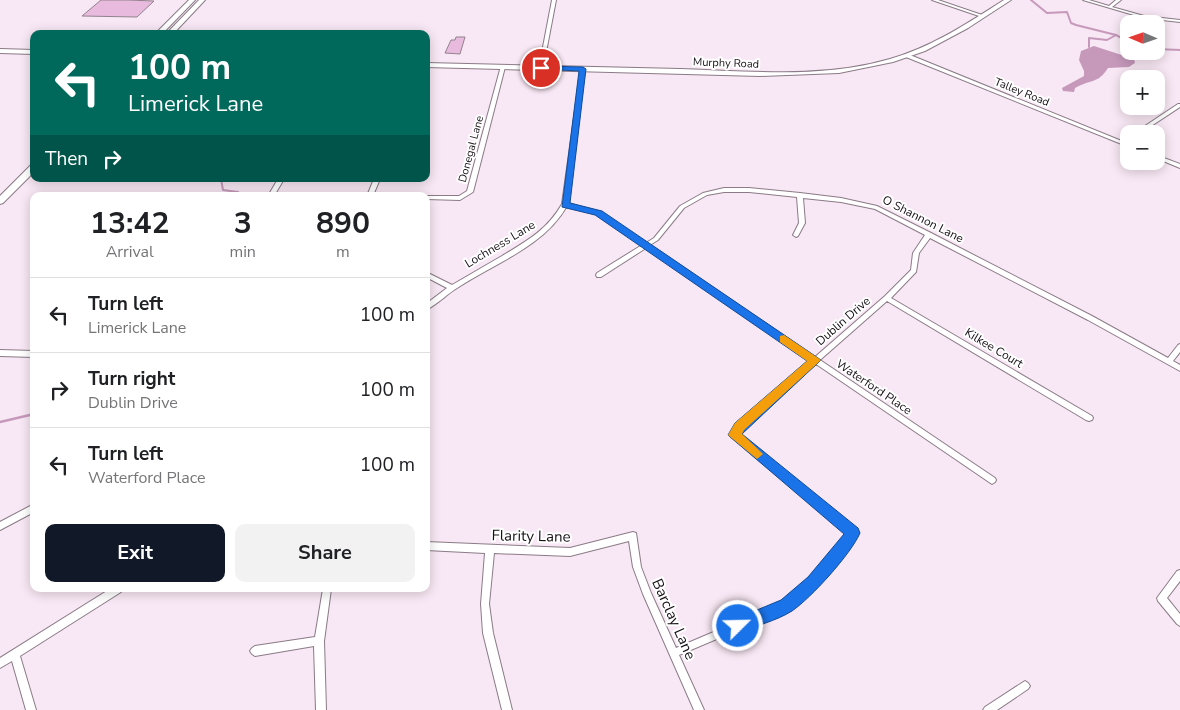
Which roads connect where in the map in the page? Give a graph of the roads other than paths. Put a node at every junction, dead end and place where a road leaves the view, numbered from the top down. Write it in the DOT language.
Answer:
graph roads {
  1 [pos="192,0"];
  2 [pos="554,0"];
  3 [pos="934,0"];
  4 [pos="1008,0"];
  5 [pos="1085,0"];
  6 [pos="1119,0"];
  7 [pos="201,1"];
  8 [pos="1109,7"];
  9 [pos="181,11"];
  10 [pos="983,16"];
  11 [pos="1180,21"];
  12 [pos="179,24"];
  13 [pos="162,30"];
  14 [pos="173,30"];
  15 [pos="0,51"];
  16 [pos="30,52"];
  17 [pos="908,56"];
  18 [pos="0,57"];
  19 [pos="30,57"];
  20 [pos="430,65"];
  21 [pos="503,67"];
  22 [pos="541,68"];
  23 [pos="583,69"];
  24 [pos="1180,105"];
  25 [pos="1149,125"];
  26 [pos="1120,142"];
  27 [pos="1165,160"];
  28 [pos="1180,166"];
  29 [pos="30,171"];
  30 [pos="800,195"];
  31 [pos="430,197"];
  32 [pos="0,201"];
  33 [pos="565,204"];
  34 [pos="929,234"];
  35 [pos="796,235"];
  36 [pos="645,245"];
  37 [pos="599,275"];
  38 [pos="430,276"];
  39 [pos="452,288"];
  40 [pos="887,298"];
  41 [pos="430,305"];
  42 [pos="1180,347"];
  43 [pos="0,353"];
  44 [pos="30,354"];
  45 [pos="815,360"];
  46 [pos="1169,362"];
  47 [pos="1180,368"];
  48 [pos="1089,418"];
  49 [pos="992,480"];
  50 [pos="30,510"];
  51 [pos="0,526"];
  52 [pos="633,536"];
  53 [pos="430,546"];
  54 [pos="490,549"];
  55 [pos="1180,574"];
  56 [pos="113,592"];
  57 [pos="327,592"];
  58 [pos="1180,621"];
  59 [pos="319,641"];
  60 [pos="255,651"];
  61 [pos="674,653"];
  62 [pos="15,654"];
  63 [pos="0,663"];
  64 [pos="1025,686"];
  65 [pos="31,710"];
  66 [pos="321,710"];
  67 [pos="507,710"];
  68 [pos="698,710"];
  69 [pos="988,710"];
  1 -- 7 [label="main road"];
  1 -- 9 [label="main road"];
  2 -- 22 [label="street"];
  3 -- 10 [label="street"];
  4 -- 10 [label="main road, Murphy Road"];
  5 -- 8 [label="street"];
  6 -- 8 [label="street"];
  7 -- 12 [label="main road"];
  8 -- 11 [label="street"];
  9 -- 12 [label="main road"];
  9 -- 13 [label="main road"];
  10 -- 17 [label="main road, Murphy Road"];
  12 -- 14 [label="main road"];
  15 -- 16 [label="main road"];
  17 -- 23 [label="main road, Murphy Road"];
  17 -- 26 [label="street, Talley Road"];
  18 -- 19 [label="main road"];
  20 -- 21 [label="main road, Murphy Road"];
  21 -- 22 [label="main road, Murphy Road"];
  21 -- 31 [label="street, Donegal Lane"];
  22 -- 23 [label="main road, Murphy Road"];
  23 -- 33 [label="street, Lochness Lane"];
  24 -- 25 [label="street"];
  27 -- 28 [label="street"];
  29 -- 32 [label="main road"];
  30 -- 34 [label="street, O Shannon Lane"];
  30 -- 35 [label="street"];
  30 -- 36 [label="street, O Shannon Lane"];
  33 -- 36 [label="street, Waterford Place"];
  33 -- 39 [label="street, Lochness Lane"];
  34 -- 40 [label="street, Dublin Drive"];
  34 -- 46 [label="street, O Shannon Lane"];
  36 -- 37 [label="street, O Shannon Lane"];
  36 -- 45 [label="street, Waterford Place"];
  38 -- 39 [label="street"];
  39 -- 41 [label="street, Lochness Lane"];
  40 -- 45 [label="street, Dublin Drive"];
  40 -- 48 [label="street, Kilkee Court"];
  42 -- 46 [label="street"];
  43 -- 44 [label="street"];
  45 -- 49 [label="street, Waterford Place"];
  45 -- 61 [label="street, Dublin Drive"];
  46 -- 47 [label="street, O Shannon Lane"];
  50 -- 51 [label="street"];
  52 -- 54 [label="street, Flarity Lane"];
  52 -- 61 [label="street, Barclay Lane"];
  53 -- 54 [label="street, Flarity Lane"];
  54 -- 67 [label="street"];
  55 -- 58 [label="street"];
  56 -- 62 [label="street"];
  57 -- 59 [label="street"];
  59 -- 60 [label="street"];
  59 -- 66 [label="street"];
  61 -- 68 [label="street, Barclay Lane"];
  62 -- 63 [label="street"];
  62 -- 65 [label="street"];
  64 -- 69 [label="street"];
}
